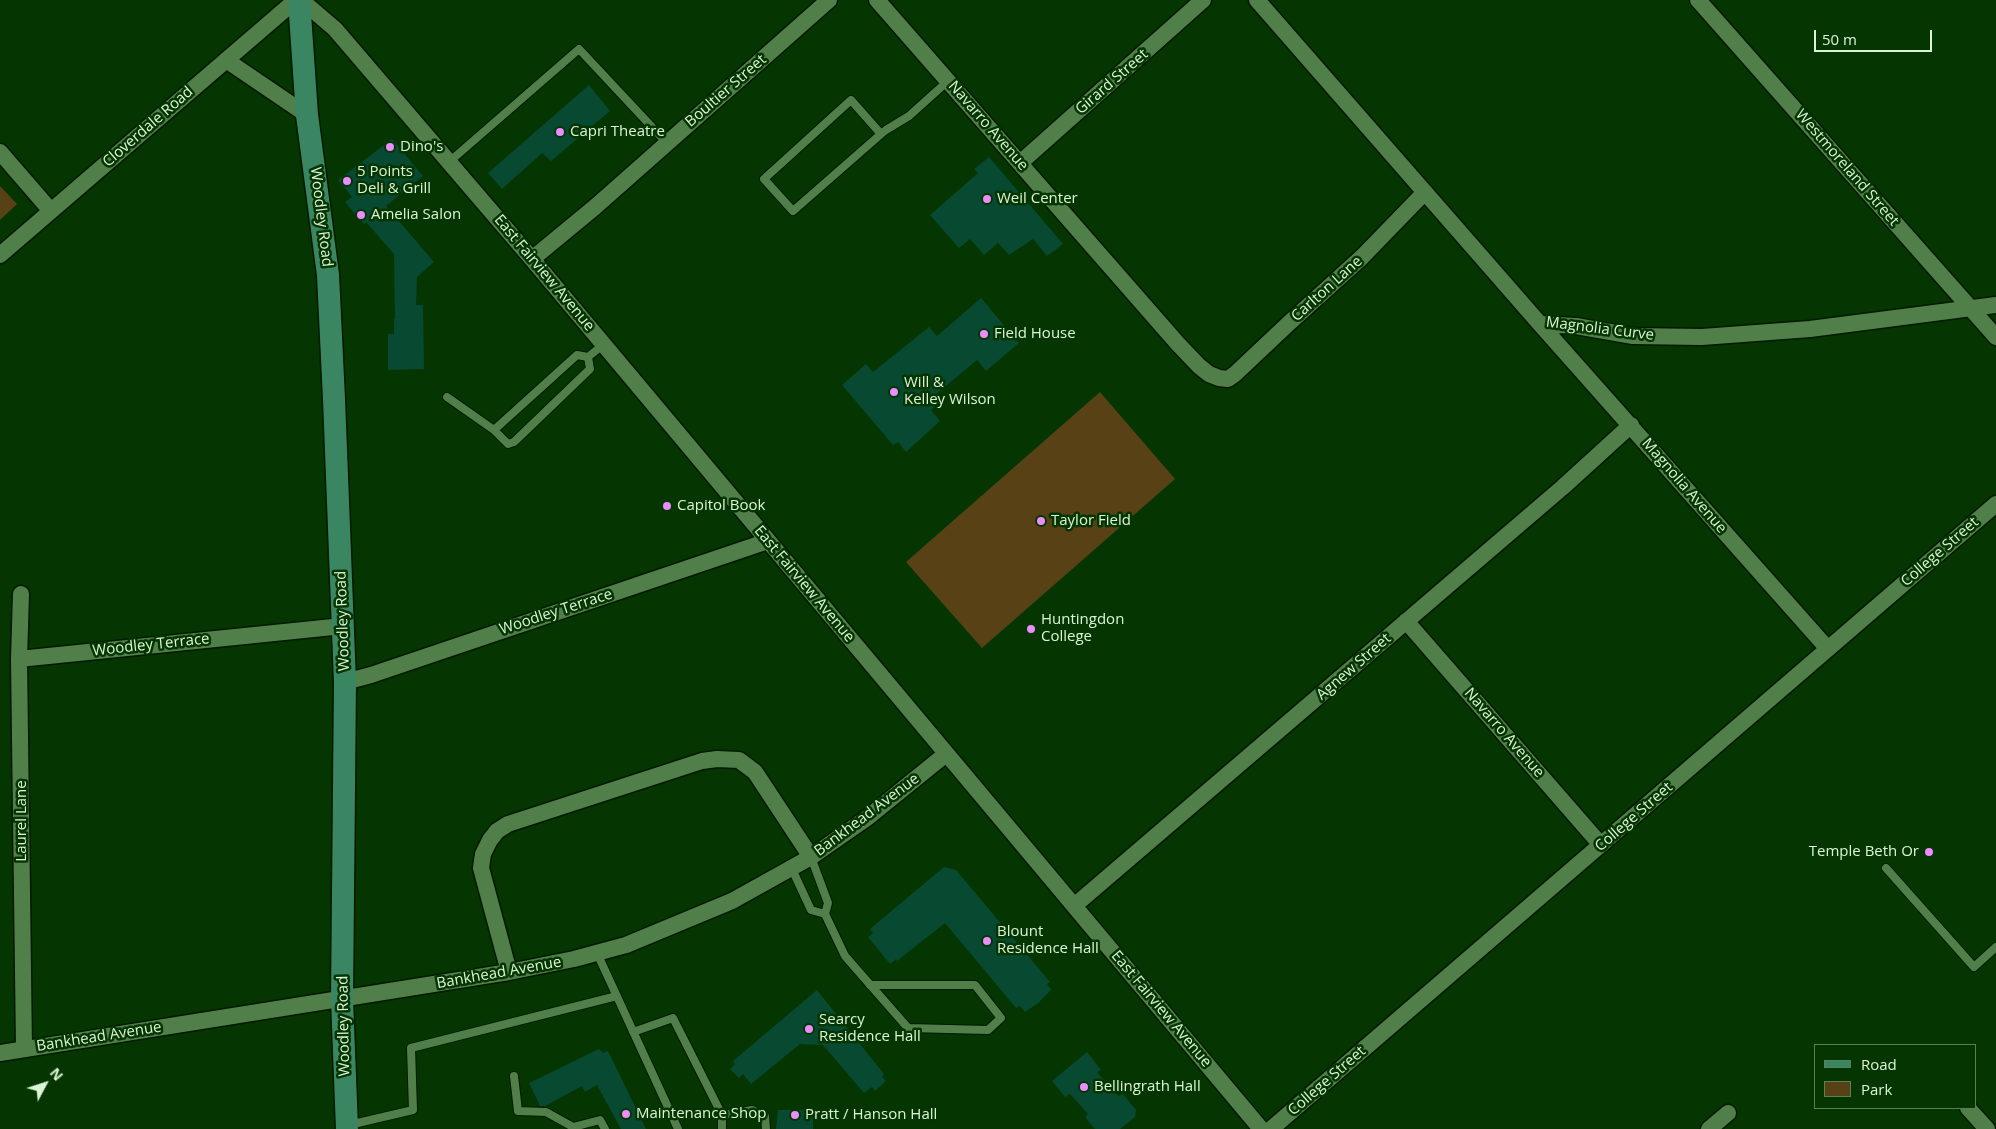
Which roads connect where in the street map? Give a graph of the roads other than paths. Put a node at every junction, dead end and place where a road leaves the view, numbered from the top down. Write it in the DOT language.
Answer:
graph roads {
  1 [pos="299,0"];
  2 [pos="829,0"];
  3 [pos="877,0"];
  4 [pos="1203,0"];
  5 [pos="1257,0"];
  6 [pos="1698,0"];
  7 [pos="226,60"];
  8 [pos="949,80"];
  9 [pos="307,115"];
  10 [pos="881,134"];
  11 [pos="666,142"];
  12 [pos="0,152"];
  13 [pos="449,162"];
  14 [pos="1020,163"];
  15 [pos="1425,192"];
  16 [pos="51,211"];
  17 [pos="0,255"];
  18 [pos="532,259"];
  19 [pos="1996,305"];
  20 [pos="1971,308"];
  21 [pos="1540,324"];
  22 [pos="1996,337"];
  23 [pos="604,344"];
  24 [pos="588,357"];
  25 [pos="1224,379"];
  26 [pos="447,398"];
  27 [pos="1631,425"];
  28 [pos="494,430"];
  29 [pos="1996,504"];
  30 [pos="768,541"];
  31 [pos="21,594"];
  32 [pos="1406,621"];
  33 [pos="343,626"];
  34 [pos="1828,649"];
  35 [pos="19,659"];
  36 [pos="345,682"];
  37 [pos="946,754"];
  38 [pos="1601,845"];
  39 [pos="811,857"];
  40 [pos="1886,868"];
  41 [pos="792,869"];
  42 [pos="1074,906"];
  43 [pos="825,914"];
  44 [pos="1996,947"];
  45 [pos="597,953"];
  46 [pos="509,972"];
  47 [pos="870,985"];
  48 [pos="617,996"];
  49 [pos="342,999"];
  50 [pos="633,1032"];
  51 [pos="24,1049"];
  52 [pos="0,1053"];
  53 [pos="514,1076"];
  54 [pos="1969,1109"];
  55 [pos="1728,1113"];
  56 [pos="722,1115"];
  57 [pos="347,1128"];
  58 [pos="573,1128"];
  59 [pos="605,1129"];
  60 [pos="678,1129"];
  61 [pos="722,1129"];
  62 [pos="766,1129"];
  63 [pos="1261,1129"];
  64 [pos="1271,1129"];
  65 [pos="1710,1129"];
  66 [pos="1987,1129"];
  1 -- 7 [label="street, Cloverdale Road"];
  1 -- 9 [label="main road, Woodley Road"];
  1 -- 13 [label="street, East Fairview Avenue"];
  2 -- 11 [label="street, Boultier Street"];
  3 -- 8 [label="street, Navarro Avenue"];
  4 -- 14 [label="street, Girard Street"];
  5 -- 15 [label="street, Magnolia Curve"];
  6 -- 20 [label="street, Westmoreland Street"];
  7 -- 9 [label="street"];
  7 -- 16 [label="street, Cloverdale Road"];
  8 -- 10 [label="lane"];
  8 -- 14 [label="street, Navarro Avenue"];
  9 -- 33 [label="main road, Woodley Road"];
  10 -- 10 [label="lane"];
  11 -- 13 [label="lane"];
  11 -- 18 [label="street, Boultier Street"];
  12 -- 16 [label="street"];
  13 -- 18 [label="street, East Fairview Avenue"];
  14 -- 25 [label="street, Navarro Avenue"];
  15 -- 21 [label="street, Magnolia Curve"];
  15 -- 25 [label="street, Carlton Lane"];
  16 -- 17 [label="street, Cloverdale Road"];
  18 -- 23 [label="street, East Fairview Avenue"];
  19 -- 20 [label="street, Magnolia Curve"];
  20 -- 21 [label="street, Magnolia Curve"];
  20 -- 22 [label="street, Westmoreland Street"];
  21 -- 27 [label="street, Magnolia Avenue"];
  23 -- 24 [label="lane"];
  23 -- 30 [label="street, East Fairview Avenue"];
  24 -- 28 [label="lane"];
  24 -- 28 [label="lane"];
  26 -- 28 [label="lane"];
  27 -- 32 [label="street, Agnew Street"];
  27 -- 34 [label="street, Magnolia Avenue"];
  29 -- 34 [label="street, College Street"];
  30 -- 36 [label="street, Woodley Terrace"];
  30 -- 37 [label="street, East Fairview Avenue"];
  31 -- 35 [label="street, Laurel Lane"];
  32 -- 38 [label="street, Navarro Avenue"];
  32 -- 42 [label="street, Agnew Street"];
  33 -- 35 [label="street, Woodley Terrace"];
  33 -- 36 [label="main road, Woodley Road"];
  34 -- 38 [label="street, College Street"];
  35 -- 51 [label="street, Laurel Lane"];
  36 -- 49 [label="main road, Woodley Road"];
  37 -- 39 [label="street, Bankhead Avenue"];
  37 -- 42 [label="street, East Fairview Avenue"];
  38 -- 64 [label="street, College Street"];
  39 -- 41 [label="street, Bankhead Avenue"];
  39 -- 43 [label="lane"];
  39 -- 46 [label="street"];
  40 -- 44 [label="lane"];
  41 -- 43 [label="lane"];
  41 -- 45 [label="street, Bankhead Avenue"];
  42 -- 63 [label="street, East Fairview Avenue"];
  43 -- 47 [label="lane"];
  45 -- 46 [label="street, Bankhead Avenue"];
  45 -- 48 [label="lane"];
  46 -- 49 [label="street, Bankhead Avenue"];
  47 -- 47 [label="lane"];
  48 -- 50 [label="lane"];
  48 -- 57 [label="lane"];
  49 -- 51 [label="street, Bankhead Avenue"];
  49 -- 57 [label="main road, Woodley Road"];
  50 -- 56 [label="lane"];
  50 -- 60 [label="lane"];
  51 -- 52 [label="street, Bankhead Avenue"];
  53 -- 58 [label="lane"];
  54 -- 66 [label="street"];
  55 -- 65 [label="street"];
  56 -- 61 [label="lane"];
  56 -- 62 [label="lane"];
  58 -- 59 [label="lane"];
}
